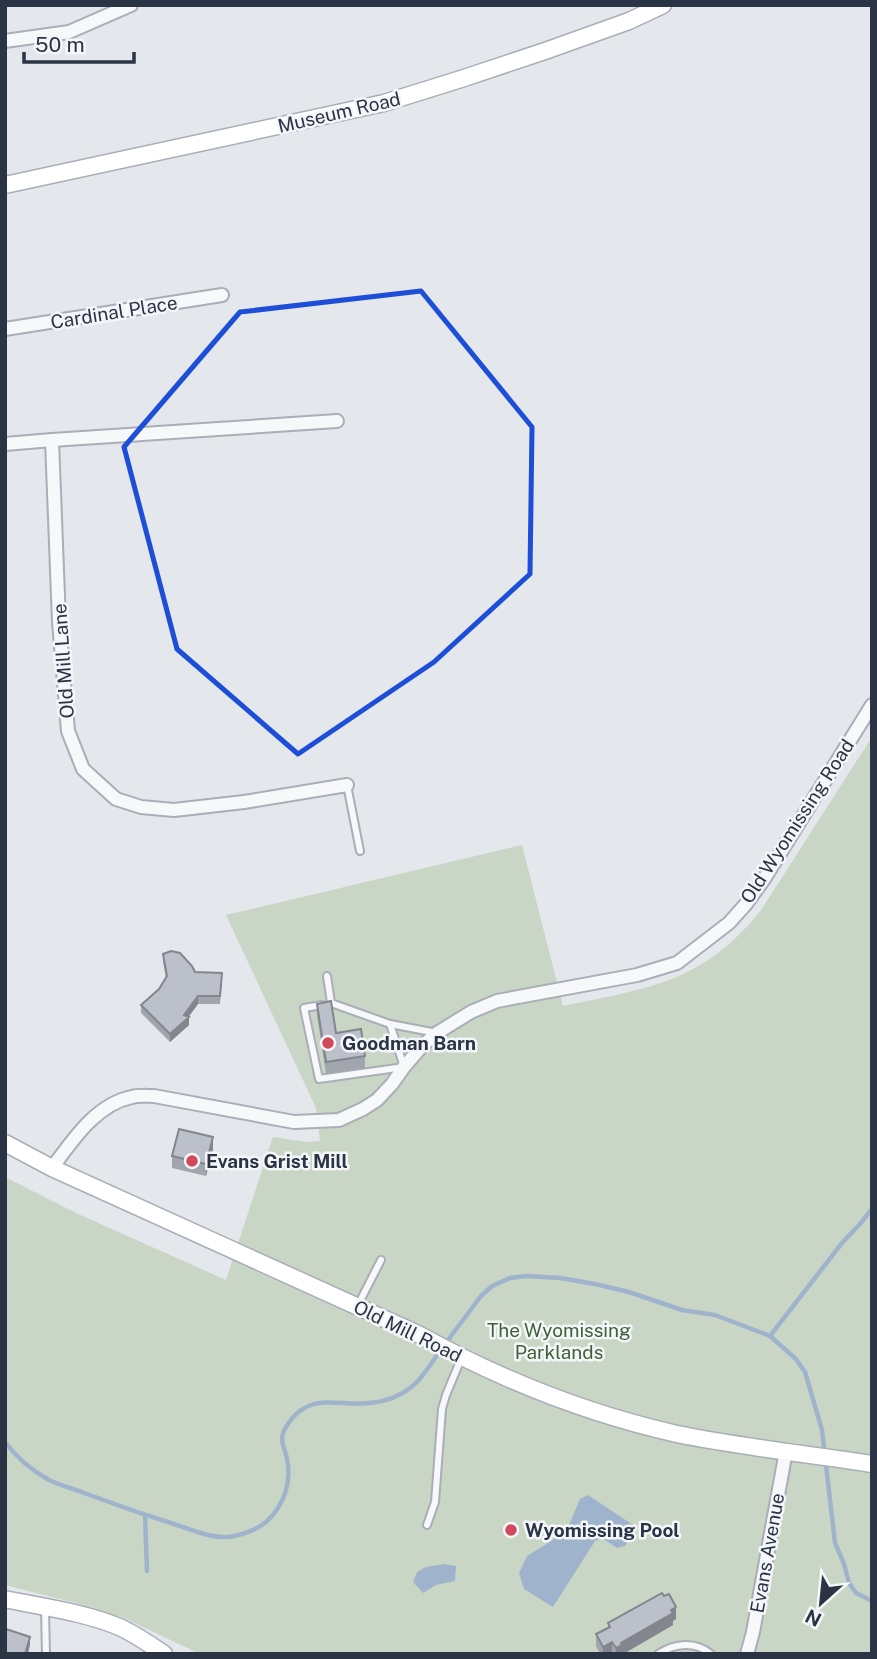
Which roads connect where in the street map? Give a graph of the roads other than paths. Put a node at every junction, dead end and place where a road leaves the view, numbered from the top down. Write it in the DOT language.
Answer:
graph roads {
  1 [pos="131,5"];
  2 [pos="663,5"];
  3 [pos="5,41"];
  4 [pos="5,185"];
  5 [pos="222,295"];
  6 [pos="5,329"];
  7 [pos="337,421"];
  8 [pos="52,440"];
  9 [pos="5,444"];
  10 [pos="872,705"];
  11 [pos="347,785"];
  12 [pos="360,851"];
  13 [pos="327,976"];
  14 [pos="331,1003"];
  15 [pos="390,1024"];
  16 [pos="437,1033"];
  17 [pos="404,1067"];
  18 [pos="5,1143"];
  19 [pos="52,1168"];
  20 [pos="381,1260"];
  21 [pos="357,1306"];
  22 [pos="459,1356"];
  23 [pos="786,1451"];
  24 [pos="872,1464"];
  25 [pos="427,1525"];
  26 [pos="5,1599"];
  27 [pos="45,1608"];
  28 [pos="46,1654"];
  29 [pos="164,1654"];
  30 [pos="658,1654"];
  31 [pos="711,1654"];
  32 [pos="747,1654"];
  1 -- 3 [label="street"];
  2 -- 4 [label="street, Museum Road"];
  5 -- 6 [label="street, Cardinal Place"];
  7 -- 8 [label="street"];
  8 -- 9 [label="street"];
  8 -- 11 [label="street, Old Mill Lane"];
  10 -- 16 [label="street, Old Wyomissing Road"];
  11 -- 12 [label="lane"];
  13 -- 14 [label="lane"];
  14 -- 15 [label="lane"];
  14 -- 17 [label="lane"];
  15 -- 16 [label="lane"];
  15 -- 17 [label="lane"];
  16 -- 17 [label="street, Old Wyomissing Road"];
  17 -- 19 [label="street, Old Wyomissing Road"];
  18 -- 19 [label="street, Old Mill Road"];
  19 -- 21 [label="street, Old Mill Road"];
  20 -- 21 [label="lane"];
  21 -- 22 [label="street, Old Mill Road"];
  22 -- 23 [label="street, Old Mill Road"];
  22 -- 25 [label="lane"];
  23 -- 24 [label="street, Old Mill Road"];
  23 -- 32 [label="street, Evans Avenue"];
  26 -- 27 [label="street"];
  27 -- 28 [label="lane"];
  27 -- 29 [label="street"];
  30 -- 31 [label="lane"];
}
